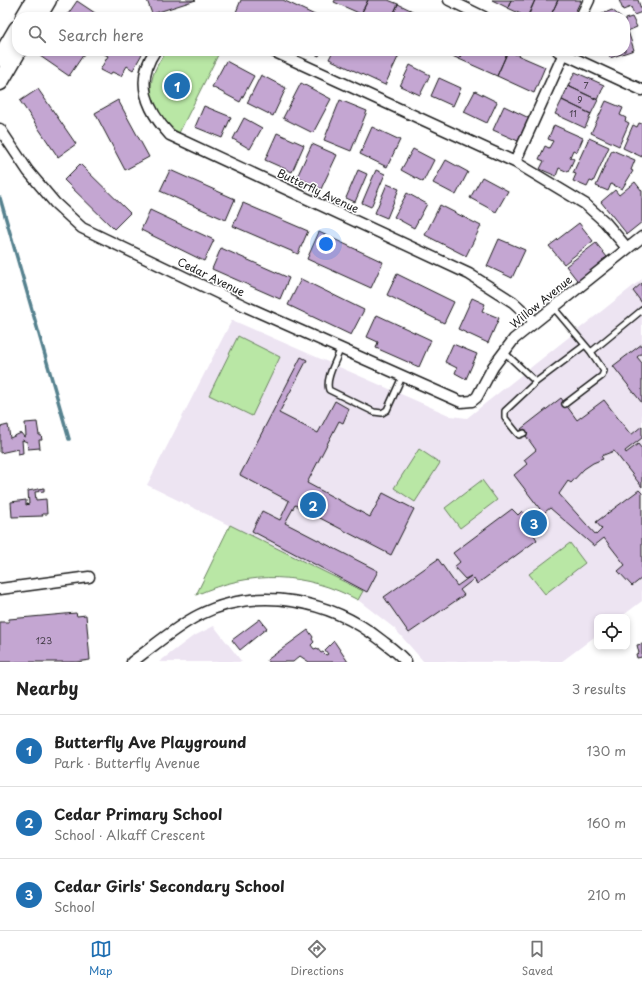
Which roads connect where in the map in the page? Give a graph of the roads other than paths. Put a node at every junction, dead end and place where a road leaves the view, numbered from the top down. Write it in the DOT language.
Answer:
graph roads {
  1 [pos="34,0"];
  2 [pos="48,0"];
  3 [pos="449,0"];
  4 [pos="589,0"];
  5 [pos="27,12"];
  6 [pos="41,12"];
  7 [pos="474,12"];
  8 [pos="583,12"];
  9 [pos="12,38"];
  10 [pos="15,56"];
  11 [pos="153,56"];
  12 [pos="285,56"];
  13 [pos="560,56"];
  14 [pos="570,56"];
  15 [pos="0,58"];
  16 [pos="0,82"];
  17 [pos="642,90"];
  18 [pos="0,129"];
  19 [pos="515,162"];
  20 [pos="642,237"];
  21 [pos="627,248"];
  22 [pos="553,307"];
  23 [pos="642,310"];
  24 [pos="534,321"];
  25 [pos="585,345"];
  26 [pos="340,350"];
  27 [pos="504,352"];
  28 [pos="591,352"];
  29 [pos="402,377"];
  30 [pos="536,382"];
  31 [pos="449,398"];
  32 [pos="565,404"];
  33 [pos="524,433"];
  34 [pos="89,577"];
  35 [pos="0,589"];
  36 [pos="132,662"];
  37 [pos="406,662"];
  1 -- 5 [label="main road"];
  2 -- 6 [label="main road"];
  3 -- 7 [label="street"];
  4 -- 8 [label="street"];
  9 -- 15 [label="main road"];
  10 -- 16 [label="main road"];
  11 -- 24 [label="street, Butterfly Avenue"];
  12 -- 19 [label="street"];
  13 -- 19 [label="street"];
  14 -- 17 [label="street"];
  18 -- 26 [label="street, Cedar Avenue"];
  19 -- 21 [label="street"];
  20 -- 21 [label="street, Willow Avenue"];
  21 -- 22 [label="street, Willow Avenue"];
  22 -- 24 [label="street, Willow Avenue"];
  22 -- 25 [label="lane"];
  23 -- 28 [label="lane"];
  24 -- 27 [label="street, Willow Avenue"];
  25 -- 28 [label="lane"];
  25 -- 30 [label="lane"];
  26 -- 29 [label="street, Cedar Avenue"];
  26 -- 29 [label="lane"];
  27 -- 30 [label="lane"];
  27 -- 31 [label="street, Willow Avenue"];
  28 -- 32 [label="lane"];
  29 -- 31 [label="street, Cedar Avenue"];
  30 -- 33 [label="lane"];
  34 -- 35 [label="street"];
  36 -- 37 [label="street"];
}
